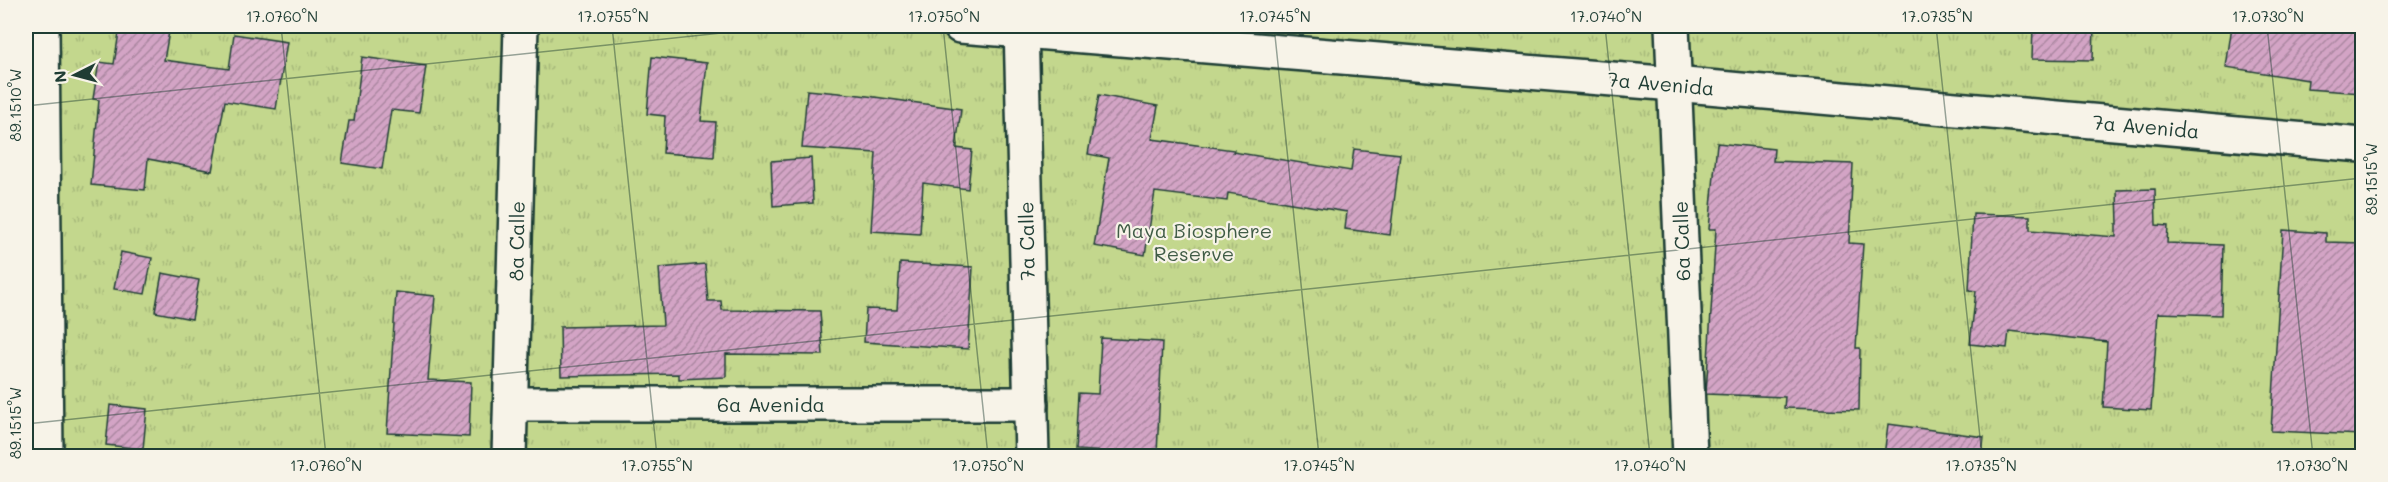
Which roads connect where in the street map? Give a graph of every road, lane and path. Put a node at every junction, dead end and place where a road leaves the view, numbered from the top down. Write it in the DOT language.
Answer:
graph roads {
  1 [pos="42,26"];
  2 [pos="521,26"];
  3 [pos="960,26"];
  4 [pos="1672,26"];
  5 [pos="1021,28"];
  6 [pos="1674,84"];
  7 [pos="2362,145"];
  8 [pos="512,404"];
  9 [pos="1030,404"];
  10 [pos="46,456"];
  11 [pos="509,456"];
  12 [pos="1032,456"];
  13 [pos="1690,456"];
  1 -- 10 [label="street"];
  2 -- 8 [label="street, 8a Calle"];
  3 -- 5 [label="street, 7a Avenida"];
  4 -- 6 [label="street, 6a Calle"];
  5 -- 6 [label="street, 7a Avenida"];
  5 -- 9 [label="street, 7a Calle"];
  6 -- 7 [label="street, 7a Avenida"];
  6 -- 13 [label="street, 6a Calle"];
  8 -- 9 [label="street, 6a Avenida"];
  8 -- 11 [label="street, 8a Calle"];
  9 -- 12 [label="street, 7a Calle"];
}
